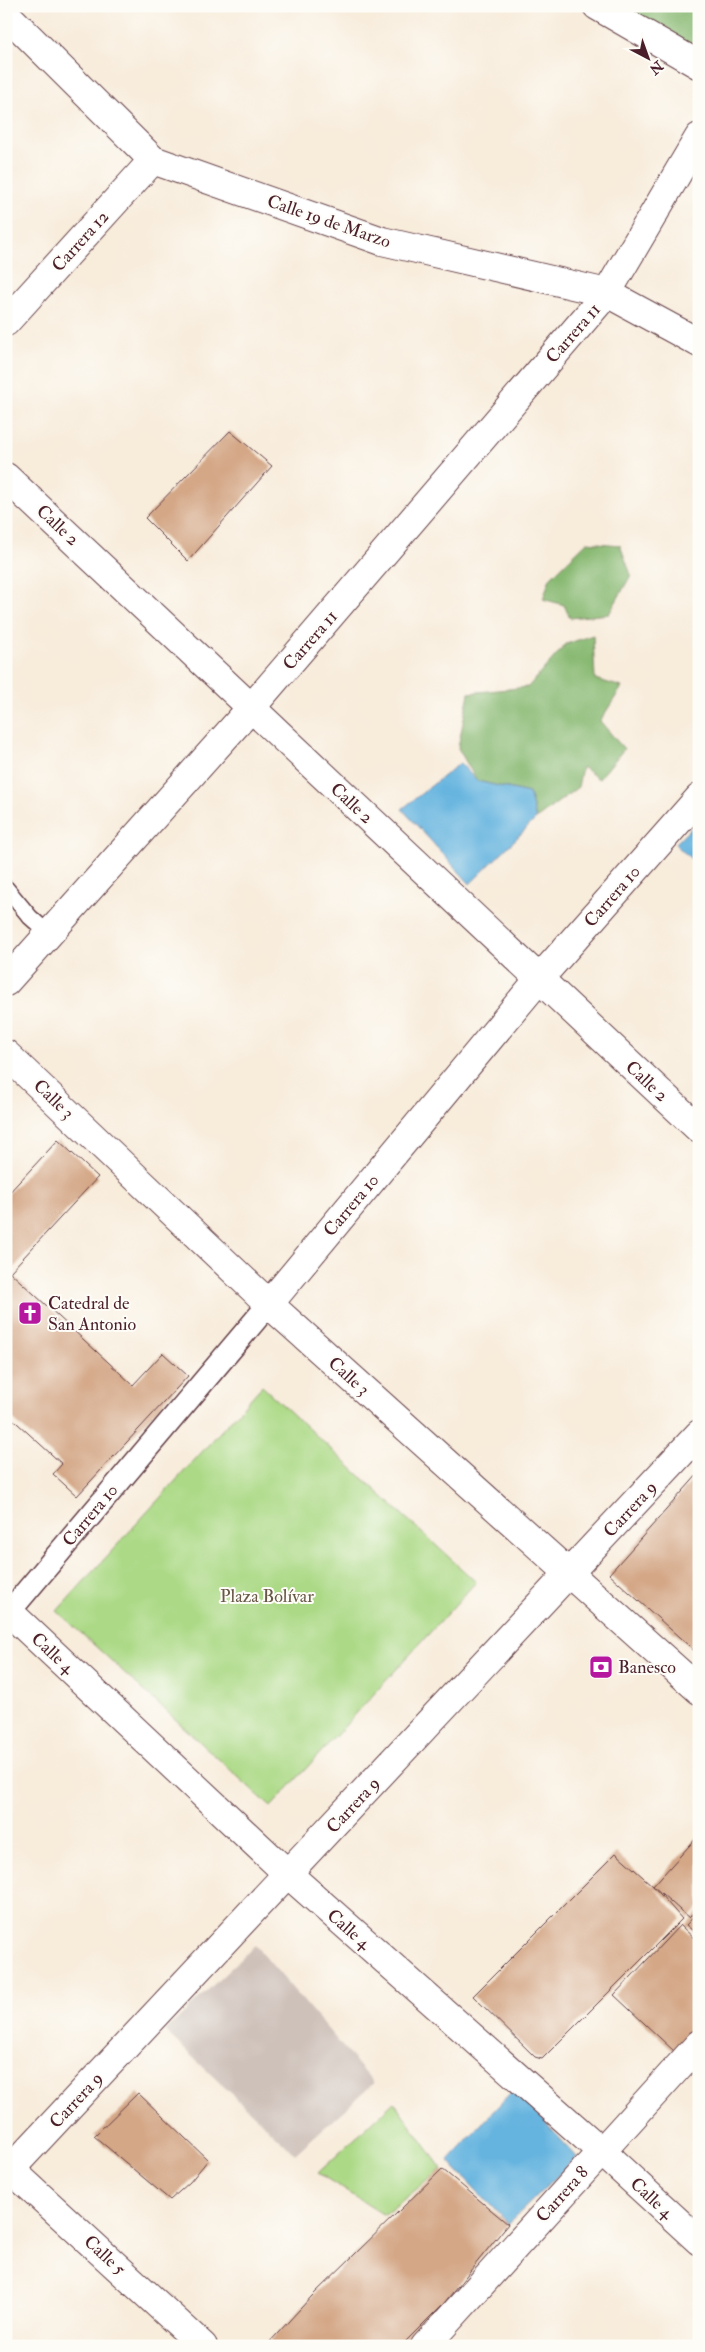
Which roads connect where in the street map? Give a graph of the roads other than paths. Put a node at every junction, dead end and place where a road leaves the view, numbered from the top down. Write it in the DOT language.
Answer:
graph roads {
  1 [pos="597,6"];
  2 [pos="6,14"];
  3 [pos="699,65"];
  4 [pos="699,137"];
  5 [pos="153,160"];
  6 [pos="607,293"];
  7 [pos="6,322"];
  8 [pos="699,344"];
  9 [pos="6,477"];
  10 [pos="251,708"];
  11 [pos="699,798"];
  12 [pos="6,888"];
  13 [pos="49,934"];
  14 [pos="539,979"];
  15 [pos="6,982"];
  16 [pos="6,1054"];
  17 [pos="699,1129"];
  18 [pos="269,1304"];
  19 [pos="699,1434"];
  20 [pos="570,1573"];
  21 [pos="7,1612"];
  22 [pos="699,1690"];
  23 [pos="288,1874"];
  24 [pos="699,2044"];
  25 [pos="601,2151"];
  26 [pos="8,2169"];
  27 [pos="699,2241"];
  28 [pos="203,2346"];
  29 [pos="425,2346"];
  1 -- 3 [label="street"];
  2 -- 5 [label="street, Calle 19 de Marzo"];
  4 -- 6 [label="street, Carrera 11"];
  5 -- 6 [label="street, Calle 19 de Marzo"];
  5 -- 7 [label="street, Carrera 12"];
  6 -- 8 [label="street, Calle 19 de Marzo"];
  6 -- 10 [label="street, Carrera 11"];
  9 -- 10 [label="street, Calle 2"];
  10 -- 13 [label="street, Carrera 11"];
  10 -- 14 [label="street, Calle 2"];
  11 -- 14 [label="street, Carrera 10"];
  12 -- 13 [label="lane"];
  13 -- 15 [label="street, Carrera 11"];
  14 -- 17 [label="street, Calle 2"];
  14 -- 18 [label="street, Carrera 10"];
  16 -- 18 [label="street, Calle 3"];
  18 -- 20 [label="street, Calle 3"];
  18 -- 21 [label="street, Carrera 10"];
  19 -- 20 [label="street, Carrera 9"];
  20 -- 22 [label="street, Calle 3"];
  20 -- 23 [label="street, Carrera 9"];
  21 -- 23 [label="street, Calle 4"];
  23 -- 25 [label="street, Calle 4"];
  23 -- 26 [label="street, Carrera 9"];
  24 -- 25 [label="street, Carrera 8"];
  25 -- 27 [label="street, Calle 4"];
  25 -- 29 [label="street, Carrera 8"];
  26 -- 28 [label="street, Calle 5"];
}
